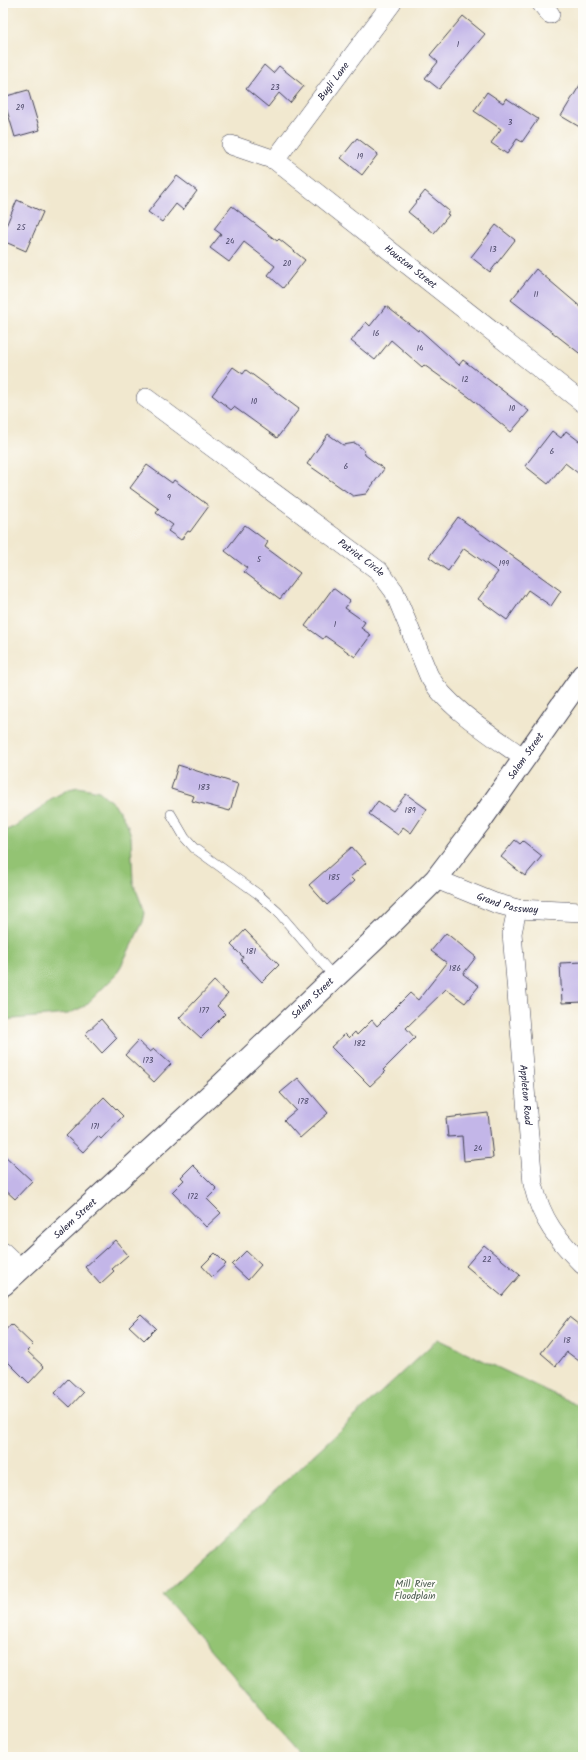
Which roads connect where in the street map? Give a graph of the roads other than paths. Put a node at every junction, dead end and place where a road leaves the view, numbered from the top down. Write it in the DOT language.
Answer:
graph roads {
  1 [pos="392,3"];
  2 [pos="232,144"];
  3 [pos="275,160"];
  4 [pos="146,398"];
  5 [pos="583,403"];
  6 [pos="583,675"];
  7 [pos="525,759"];
  8 [pos="171,814"];
  9 [pos="436,878"];
  10 [pos="517,909"];
  11 [pos="583,912"];
  12 [pos="335,978"];
  13 [pos="3,1252"];
  14 [pos="583,1265"];
  15 [pos="21,1269"];
  16 [pos="3,1286"];
  1 -- 3 [label="street, Bugli Lane"];
  2 -- 3 [label="street, Houston Street"];
  3 -- 5 [label="street, Houston Street"];
  4 -- 7 [label="street, Patriot Circle"];
  6 -- 7 [label="main road, Salem Street"];
  7 -- 9 [label="main road, Salem Street"];
  8 -- 12 [label="lane"];
  9 -- 10 [label="street, Grand Passway"];
  9 -- 12 [label="main road, Salem Street"];
  10 -- 11 [label="street, Grand Passway"];
  10 -- 14 [label="street, Appleton Road"];
  12 -- 15 [label="main road, Salem Street"];
  13 -- 15 [label="street"];
  15 -- 16 [label="main road, Salem Street"];
}
